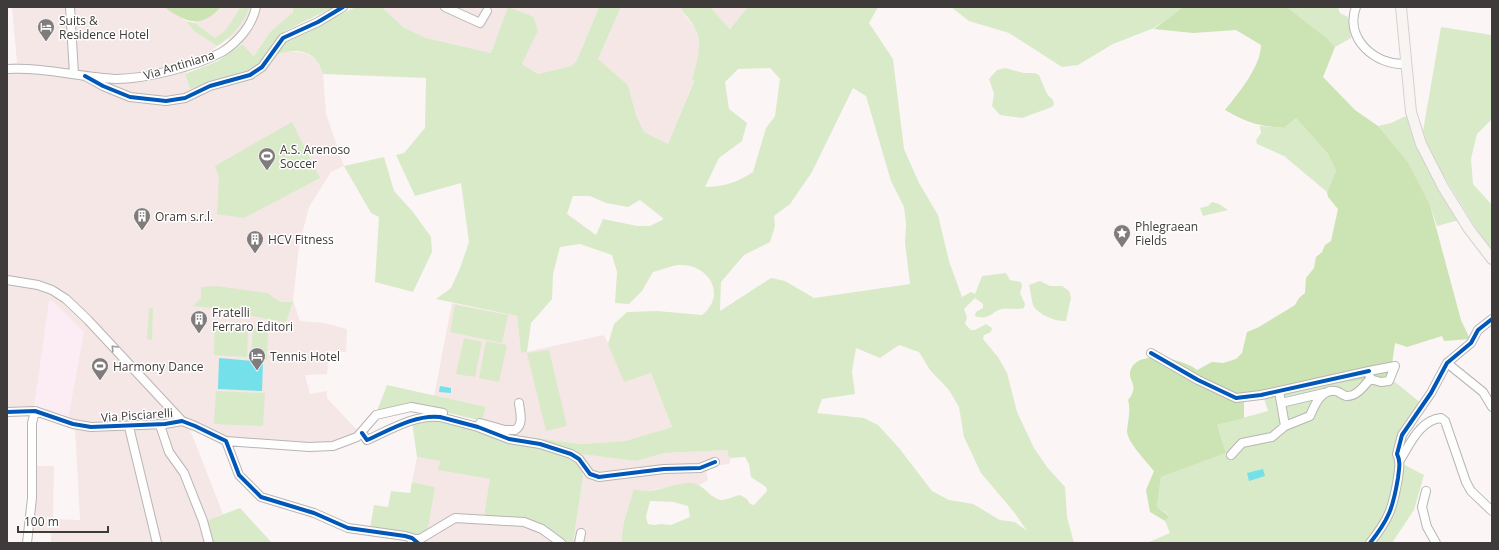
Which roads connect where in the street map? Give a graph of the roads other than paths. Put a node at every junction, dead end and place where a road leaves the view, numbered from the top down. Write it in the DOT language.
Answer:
graph roads {
  1 [pos="70,7"];
  2 [pos="256,7"];
  3 [pos="343,7"];
  4 [pos="445,7"];
  5 [pos="1356,7"];
  6 [pos="1401,7"];
  7 [pos="487,11"];
  8 [pos="1406,64"];
  9 [pos="7,69"];
  10 [pos="74,74"];
  11 [pos="85,76"];
  12 [pos="1492,259"];
  13 [pos="7,280"];
  14 [pos="1492,318"];
  15 [pos="1151,353"];
  16 [pos="1447,363"];
  17 [pos="1279,391"];
  18 [pos="1327,392"];
  19 [pos="519,403"];
  20 [pos="1281,403"];
  21 [pos="1492,407"];
  22 [pos="35,411"];
  23 [pos="7,412"];
  24 [pos="182,421"];
  25 [pos="160,425"];
  26 [pos="1285,426"];
  27 [pos="129,427"];
  28 [pos="362,433"];
  29 [pos="226,441"];
  30 [pos="1231,455"];
  31 [pos="1400,460"];
  32 [pos="715,462"];
  33 [pos="1426,491"];
  34 [pos="1492,511"];
  35 [pos="581,533"];
  36 [pos="413,541"];
  37 [pos="27,543"];
  38 [pos="157,543"];
  39 [pos="209,543"];
  40 [pos="561,543"];
  41 [pos="579,543"];
  42 [pos="1370,543"];
  43 [pos="1436,543"];
  1 -- 10 [label="street"];
  2 -- 11 [label="street, Via Antiniana"];
  3 -- 11 [label="street"];
  4 -- 7 [label="street"];
  5 -- 8 [label="street"];
  6 -- 8 [label="main road"];
  8 -- 12 [label="main road"];
  9 -- 10 [label="street, Via Antiniana"];
  10 -- 11 [label="street, Via Antiniana"];
  24 -- 13 [label="street, one-way"];
  14 -- 16 [label="street"];
  15 -- 17 [label="street"];
  16 -- 21 [label="street"];
  16 -- 31 [label="street"];
  17 -- 18 [label="street"];
  17 -- 20 [label="street"];
  18 -- 20 [label="street"];
  18 -- 26 [label="street"];
  19 -- 28 [label="street"];
  20 -- 26 [label="street"];
  22 -- 23 [label="street, Via Pisciarelli"];
  22 -- 27 [label="street, Via Pisciarelli"];
  22 -- 37 [label="street"];
  24 -- 25 [label="street, Via Pisciarelli"];
  24 -- 29 [label="street, Via Pisciarelli"];
  25 -- 27 [label="street, Via Pisciarelli"];
  25 -- 39 [label="street"];
  26 -- 30 [label="street"];
  27 -- 38 [label="street"];
  28 -- 29 [label="street"];
  28 -- 32 [label="street"];
  29 -- 36 [label="street"];
  31 -- 34 [label="street"];
  31 -- 42 [label="street"];
  33 -- 43 [label="street"];
  35 -- 41 [label="street"];
  36 -- 40 [label="street"];
}
